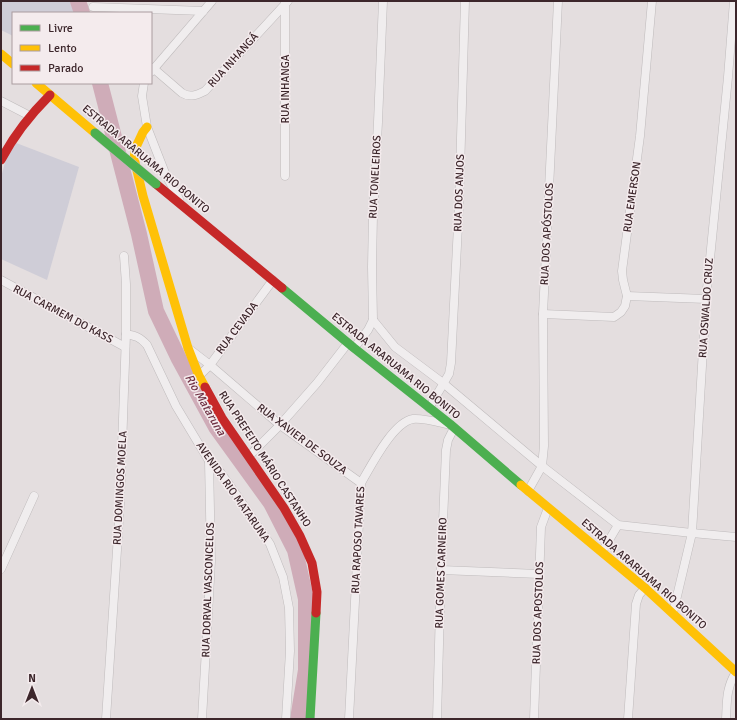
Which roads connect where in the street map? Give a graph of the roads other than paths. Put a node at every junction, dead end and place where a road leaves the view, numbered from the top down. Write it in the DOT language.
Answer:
graph roads {
  1 [pos="212,1"];
  2 [pos="382,1"];
  3 [pos="465,1"];
  4 [pos="558,1"];
  5 [pos="652,1"];
  6 [pos="734,1"];
  7 [pos="287,2"];
  8 [pos="93,7"];
  9 [pos="203,11"];
  10 [pos="1,54"];
  11 [pos="12,63"];
  12 [pos="152,70"];
  13 [pos="37,84"];
  14 [pos="144,84"];
  15 [pos="50,95"];
  16 [pos="1,101"];
  17 [pos="30,116"];
  18 [pos="147,127"];
  19 [pos="1,160"];
  20 [pos="285,176"];
  21 [pos="182,205"];
  22 [pos="124,256"];
  23 [pos="1,280"];
  24 [pos="273,280"];
  25 [pos="626,296"];
  26 [pos="706,299"];
  27 [pos="543,314"];
  28 [pos="373,320"];
  29 [pos="126,334"];
  30 [pos="351,346"];
  31 [pos="125,347"];
  32 [pos="188,348"];
  33 [pos="210,365"];
  34 [pos="199,376"];
  35 [pos="443,383"];
  36 [pos="429,408"];
  37 [pos="280,425"];
  38 [pos="452,426"];
  39 [pos="249,456"];
  40 [pos="209,460"];
  41 [pos="542,466"];
  42 [pos="361,483"];
  43 [pos="528,491"];
  44 [pos="34,496"];
  45 [pos="548,508"];
  46 [pos="618,525"];
  47 [pos="692,534"];
  48 [pos="736,537"];
  49 [pos="602,552"];
  50 [pos="1,569"];
  51 [pos="441,570"];
  52 [pos="539,574"];
  53 [pos="645,588"];
  54 [pos="673,613"];
  55 [pos="736,672"];
  56 [pos="106,719"];
  57 [pos="202,719"];
  58 [pos="286,719"];
  59 [pos="310,719"];
  60 [pos="349,719"];
  61 [pos="437,719"];
  62 [pos="534,719"];
  63 [pos="628,719"];
  64 [pos="726,719"];
  1 -- 9 [label="street"];
  2 -- 28 [label="street, RUA TONELEIROS"];
  3 -- 35 [label="street, RUA DOS ANJOS"];
  4 -- 27 [label="street, RUA DOS APÓSTOLOS"];
  5 -- 25 [label="street, RUA EMERSON"];
  6 -- 26 [label="street, RUA OSWALDO CRUZ"];
  7 -- 12 [label="street, RUA INHANGÁ"];
  7 -- 20 [label="street, RUA INHANGA"];
  8 -- 9 [label="street"];
  9 -- 12 [label="street"];
  10 -- 11 [label="main road"];
  13 -- 15 [label="main road, ESTRADA ARARUAMA RIO BONITO"];
  14 -- 18 [label="street"];
  15 -- 17 [label="main road"];
  15 -- 21 [label="main road, ESTRADA ARARUAMA RIO BONITO, bridge"];
  16 -- 17 [label="street"];
  17 -- 19 [label="main road"];
  18 -- 21 [label="street"];
  18 -- 32 [label="main road, RUA PREFEITO MÁRIO CASTANHO"];
  21 -- 24 [label="main road, ESTRADA ARARUAMA RIO BONITO"];
  22 -- 29 [label="street, RUA DOMINGOS MOELA"];
  23 -- 31 [label="street, RUA CARMEM DO KASS"];
  24 -- 30 [label="main road, ESTRADA ARARUAMA RIO BONITO"];
  24 -- 33 [label="street, RUA CEVADA"];
  25 -- 26 [label="street"];
  25 -- 27 [label="street"];
  26 -- 47 [label="street, RUA OSWALDO CRUZ"];
  27 -- 41 [label="street, RUA DOS APÓSTOLOS"];
  28 -- 30 [label="street"];
  28 -- 35 [label="street"];
  29 -- 31 [label="street, RUA DOMINGOS MOELA"];
  29 -- 40 [label="street, AVENIDA RIO MATARUNA"];
  30 -- 36 [label="main road, ESTRADA ARARUAMA RIO BONITO"];
  30 -- 37 [label="street"];
  31 -- 56 [label="street, RUA DOMINGOS MOELA"];
  32 -- 33 [label="street, RUA XAVIER DE SOUZA"];
  32 -- 34 [label="main road, RUA PREFEITO MÁRIO CASTANHO"];
  33 -- 34 [label="street, RUA CEVADA"];
  33 -- 37 [label="street, RUA XAVIER DE SOUZA"];
  34 -- 39 [label="main road, RUA PREFEITO MÁRIO CASTANHO"];
  35 -- 36 [label="street, RUA DOS ANJOS"];
  35 -- 41 [label="street"];
  36 -- 38 [label="main road, ESTRADA ARARUAMA RIO BONITO"];
  37 -- 39 [label="street"];
  37 -- 42 [label="street, RUA XAVIER DE SOUZA"];
  38 -- 42 [label="street, RUA RAPOSO TAVARES"];
  38 -- 43 [label="main road, ESTRADA ARARUAMA RIO BONITO"];
  38 -- 51 [label="street, RUA GOMES CARNEIRO"];
  39 -- 59 [label="main road, RUA PREFEITO MÁRIO CASTANHO"];
  40 -- 57 [label="street, RUA DORVAL VASCONCELOS"];
  40 -- 58 [label="street, AVENIDA RIO MATARUNA"];
  41 -- 43 [label="street, RUA DOS APÓSTOLOS"];
  41 -- 46 [label="street"];
  42 -- 60 [label="street, RUA RAPOSO TAVARES"];
  43 -- 45 [label="main road, ESTRADA ARARUAMA RIO BONITO"];
  44 -- 50 [label="street"];
  45 -- 49 [label="main road, ESTRADA ARARUAMA RIO BONITO"];
  45 -- 52 [label="street, RUA DOS APOSTOLOS"];
  46 -- 47 [label="street"];
  46 -- 49 [label="street"];
  47 -- 48 [label="street"];
  47 -- 54 [label="street, RUA OSWALDO CRUZ"];
  49 -- 53 [label="main road, ESTRADA ARARUAMA RIO BONITO"];
  51 -- 52 [label="street"];
  51 -- 61 [label="street, RUA GOMES CARNEIRO"];
  52 -- 62 [label="street, RUA DOS APOSTOLOS"];
  53 -- 54 [label="main road, ESTRADA ARARUAMA RIO BONITO"];
  53 -- 63 [label="street"];
  54 -- 55 [label="main road, ESTRADA ARARUAMA RIO BONITO"];
  55 -- 64 [label="street"];
}
